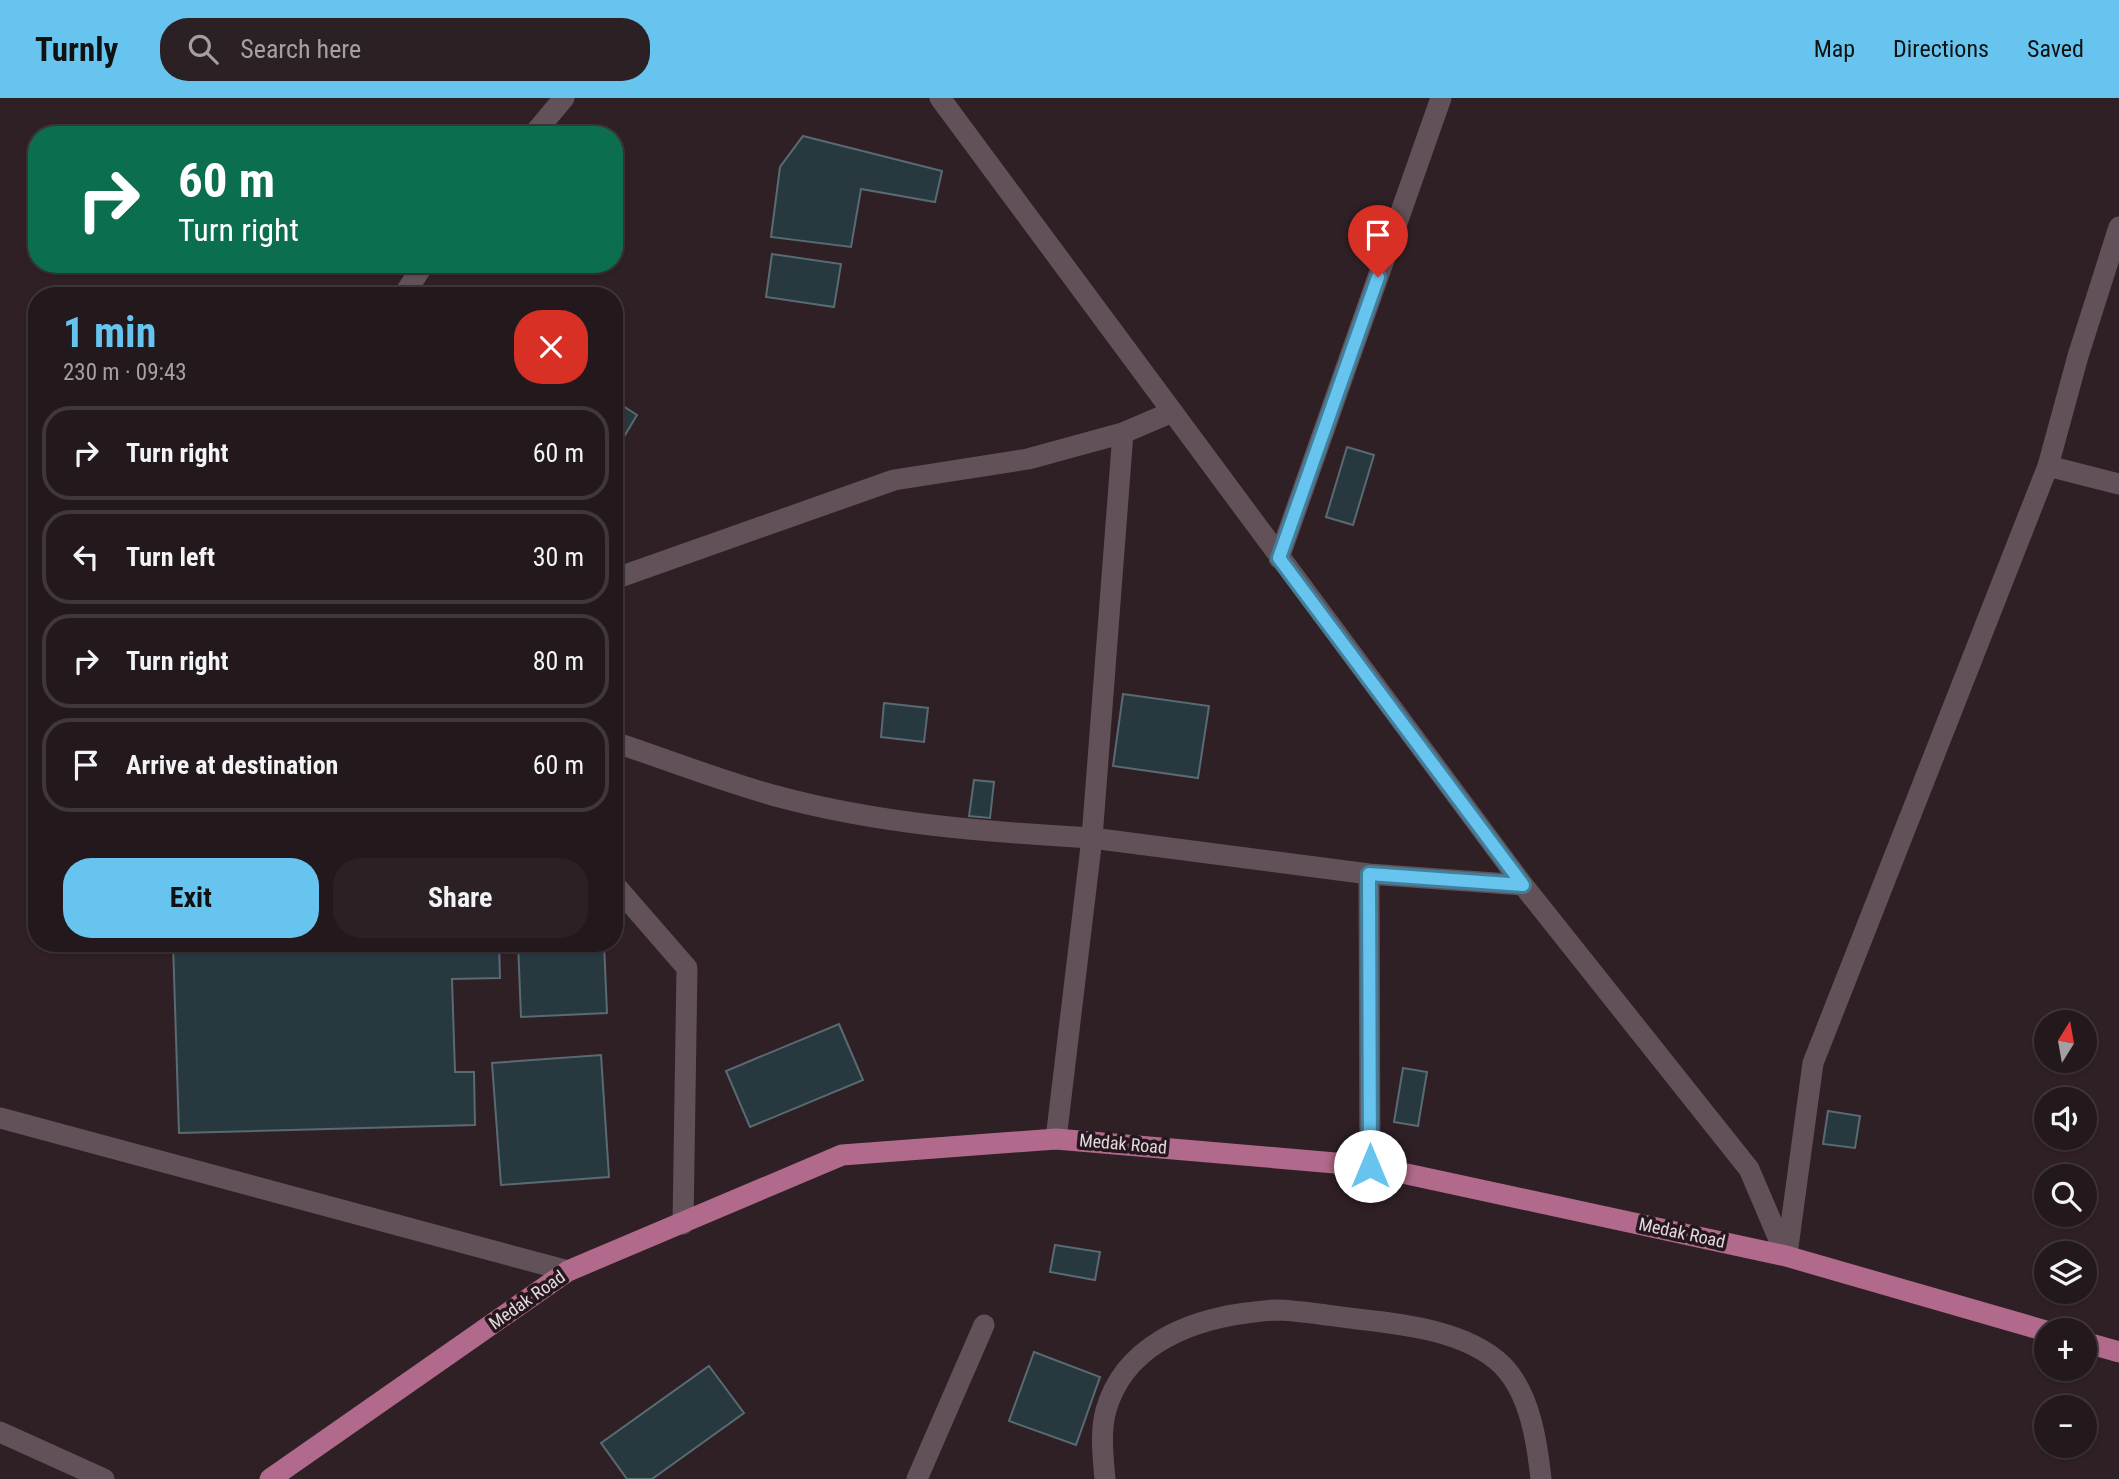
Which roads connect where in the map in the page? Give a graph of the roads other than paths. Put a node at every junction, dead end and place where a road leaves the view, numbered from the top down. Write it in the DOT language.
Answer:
graph roads {
  1 [pos="564,98"];
  2 [pos="940,98"];
  3 [pos="1441,98"];
  4 [pos="541,126"];
  5 [pos="2119,227"];
  6 [pos="1172,412"];
  7 [pos="1123,433"];
  8 [pos="2048,466"];
  9 [pos="2119,484"];
  10 [pos="1279,558"];
  11 [pos="623,576"];
  12 [pos="623,745"];
  13 [pos="1092,838"];
  14 [pos="1369,874"];
  15 [pos="1523,885"];
  16 [pos="623,894"];
  17 [pos="0,1118"];
  18 [pos="1056,1139"];
  19 [pos="1370,1166"];
  20 [pos="683,1224"];
  21 [pos="1786,1256"];
  22 [pos="568,1271"];
  23 [pos="984,1325"];
  24 [pos="2034,1328"];
  25 [pos="2097,1346"];
  26 [pos="2119,1352"];
  27 [pos="0,1432"];
  28 [pos="104,1479"];
  29 [pos="270,1479"];
  30 [pos="917,1479"];
  31 [pos="1105,1479"];
  32 [pos="1541,1479"];
  1 -- 4 [label="street"];
  2 -- 6 [label="street"];
  3 -- 10 [label="street"];
  5 -- 8 [label="street"];
  6 -- 7 [label="street"];
  6 -- 10 [label="street"];
  7 -- 11 [label="street"];
  7 -- 13 [label="street"];
  8 -- 9 [label="street"];
  8 -- 21 [label="street"];
  10 -- 15 [label="street"];
  12 -- 13 [label="street"];
  13 -- 14 [label="street"];
  13 -- 18 [label="street"];
  14 -- 15 [label="street"];
  14 -- 19 [label="street"];
  15 -- 21 [label="street"];
  16 -- 20 [label="street"];
  17 -- 22 [label="street"];
  18 -- 19 [label="main road, Medak Road"];
  18 -- 20 [label="main road, Medak Road"];
  19 -- 21 [label="main road, Medak Road"];
  20 -- 22 [label="main road, Medak Road"];
  21 -- 24 [label="main road, Medak Road"];
  22 -- 29 [label="main road, Medak Road"];
  23 -- 30 [label="street"];
  25 -- 26 [label="main road"];
  27 -- 28 [label="street"];
  31 -- 32 [label="street"];
}
